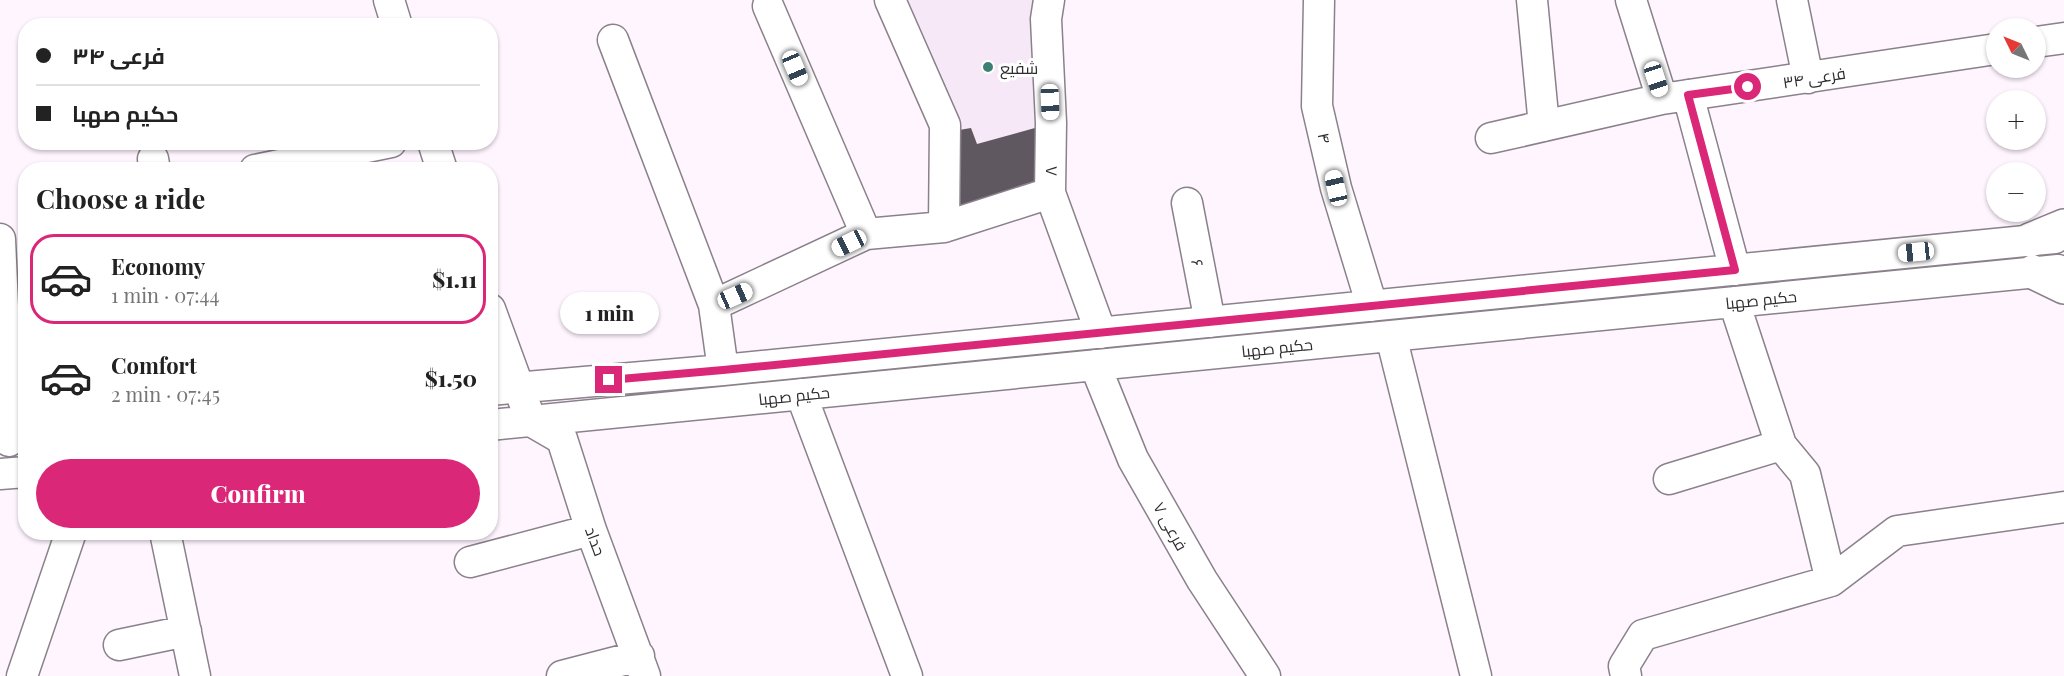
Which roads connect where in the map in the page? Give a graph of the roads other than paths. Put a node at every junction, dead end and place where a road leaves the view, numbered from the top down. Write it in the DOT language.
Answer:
graph roads {
  1 [pos="389,0"];
  2 [pos="890,0"];
  3 [pos="1049,0"];
  4 [pos="1319,0"];
  5 [pos="1532,0"];
  6 [pos="1631,0"];
  7 [pos="1791,0"];
  8 [pos="768,6"];
  9 [pos="395,18"];
  10 [pos="2064,38"];
  11 [pos="613,40"];
  12 [pos="2046,41"];
  13 [pos="1986,51"];
  14 [pos="1808,78"];
  15 [pos="1675,97"];
  16 [pos="1544,126"];
  17 [pos="1491,138"];
  18 [pos="352,150"];
  19 [pos="294,162"];
  20 [pos="1050,193"];
  21 [pos="1186,203"];
  22 [pos="2064,226"];
  23 [pos="944,227"];
  24 [pos="866,234"];
  25 [pos="2064,237"];
  26 [pos="0,239"];
  27 [pos="2042,260"];
  28 [pos="1735,270"];
  29 [pos="2064,287"];
  30 [pos="1734,302"];
  31 [pos="714,305"];
  32 [pos="1372,306"];
  33 [pos="1210,322"];
  34 [pos="1101,333"];
  35 [pos="1391,336"];
  36 [pos="498,355"];
  37 [pos="1095,365"];
  38 [pos="723,370"];
  39 [pos="504,389"];
  40 [pos="801,394"];
  41 [pos="531,421"];
  42 [pos="498,424"];
  43 [pos="12,441"];
  44 [pos="1781,445"];
  45 [pos="18,472"];
  46 [pos="0,474"];
  47 [pos="1669,479"];
  48 [pos="2064,507"];
  49 [pos="591,530"];
  50 [pos="68,540"];
  51 [pos="167,540"];
  52 [pos="470,562"];
  53 [pos="1831,581"];
  54 [pos="186,632"];
  55 [pos="119,645"];
  56 [pos="642,666"];
  57 [pos="22,676"];
  58 [pos="195,676"];
  59 [pos="562,676"];
  60 [pos="908,676"];
  61 [pos="1265,676"];
  62 [pos="1476,676"];
  63 [pos="1626,676"];
  1 -- 9 [label="street"];
  2 -- 23 [label="street"];
  3 -- 20 [label="street, ۸"];
  4 -- 32 [label="street, ۴"];
  5 -- 16 [label="street"];
  6 -- 15 [label="street"];
  7 -- 14 [label="street"];
  8 -- 24 [label="street"];
  10 -- 12 [label="street"];
  11 -- 31 [label="street"];
  13 -- 14 [label="street, فرعی ۳۴"];
  14 -- 15 [label="street, فرعی ۳۴"];
  15 -- 16 [label="street, فرعی ۳۴"];
  15 -- 28 [label="street"];
  16 -- 17 [label="street, فرعی ۳۴"];
  18 -- 19 [label="street"];
  20 -- 23 [label="street"];
  20 -- 34 [label="street, ۸"];
  21 -- 33 [label="street, ۶"];
  22 -- 27 [label="main road"];
  23 -- 24 [label="street"];
  24 -- 31 [label="street"];
  25 -- 27 [label="street, حکیم صهبا"];
  26 -- 43 [label="street"];
  27 -- 28 [label="street, حکیم صهبا"];
  27 -- 29 [label="main road"];
  27 -- 30 [label="street, حکیم صهبا"];
  28 -- 32 [label="street, حکیم صهبا"];
  30 -- 35 [label="street, حکیم صهبا"];
  30 -- 44 [label="street"];
  31 -- 38 [label="street"];
  32 -- 33 [label="street, حکیم صهبا"];
  33 -- 34 [label="street, حکیم صهبا"];
  34 -- 38 [label="street, حکیم صهبا"];
  35 -- 37 [label="street, حکیم صهبا"];
  35 -- 62 [label="street"];
  36 -- 39 [label="street"];
  37 -- 40 [label="street, حکیم صهبا"];
  37 -- 61 [label="street, فرعی ۷"];
  38 -- 39 [label="street, حکیم صهبا"];
  39 -- 41 [label="street"];
  40 -- 41 [label="street, حکیم صهبا"];
  40 -- 60 [label="street"];
  41 -- 42 [label="street, حکیم صهبا"];
  41 -- 49 [label="street, حداد"];
  44 -- 47 [label="street"];
  44 -- 53 [label="street"];
  45 -- 46 [label="street"];
  48 -- 53 [label="street"];
  49 -- 52 [label="street"];
  49 -- 56 [label="street, حداد"];
  50 -- 57 [label="street"];
  51 -- 54 [label="street"];
  53 -- 63 [label="street"];
  54 -- 55 [label="street"];
  54 -- 58 [label="street"];
  56 -- 59 [label="street"];
}
